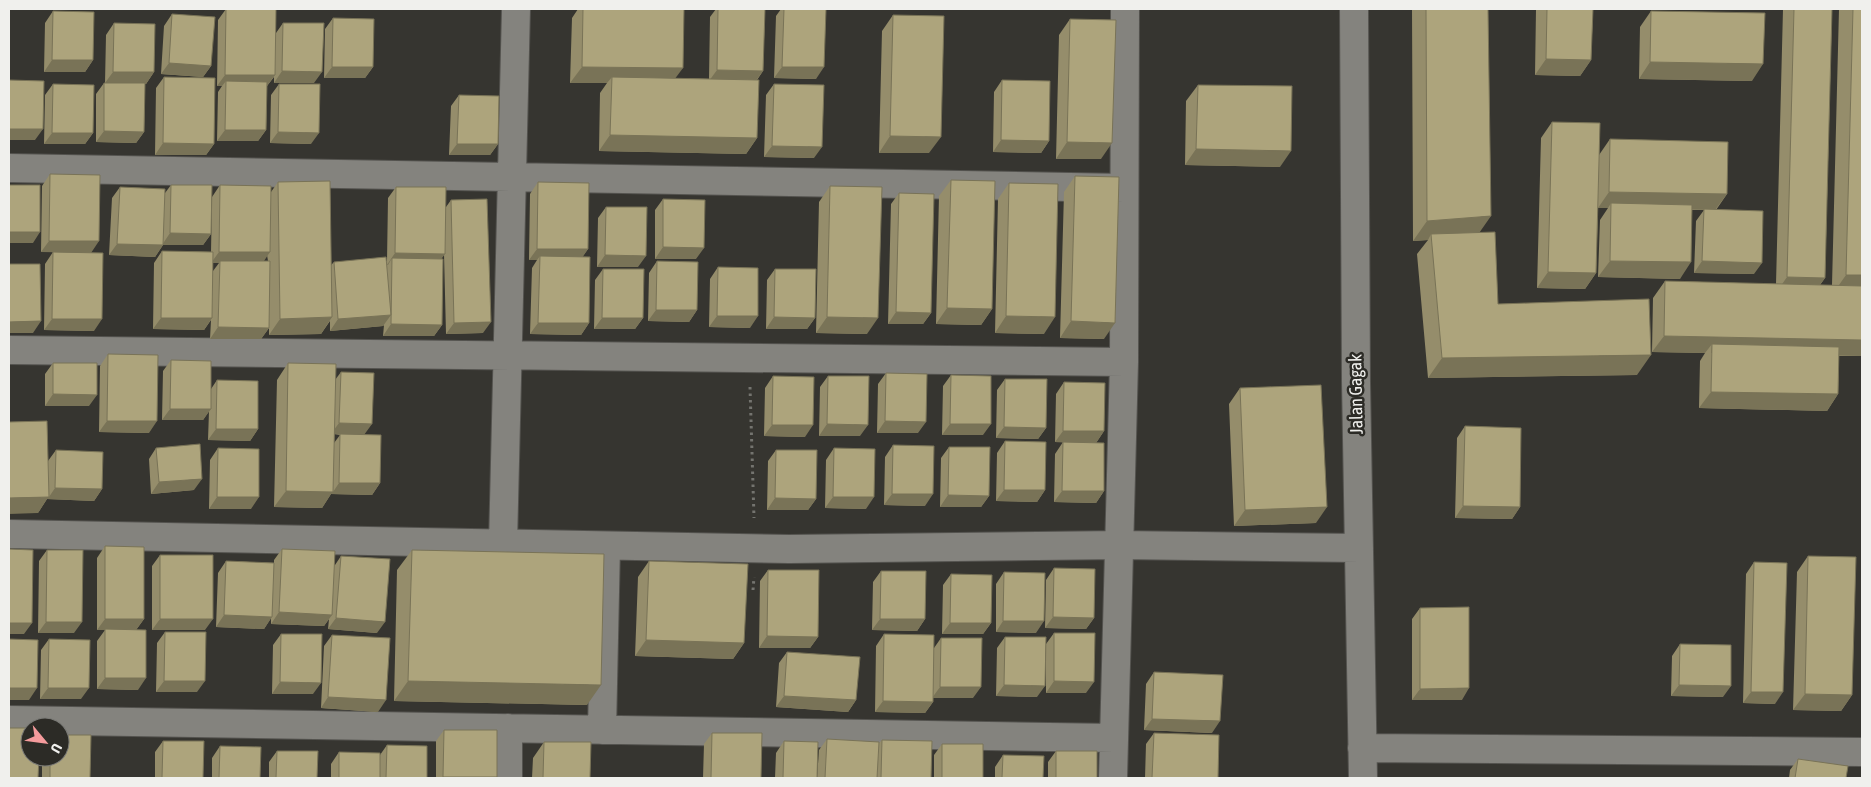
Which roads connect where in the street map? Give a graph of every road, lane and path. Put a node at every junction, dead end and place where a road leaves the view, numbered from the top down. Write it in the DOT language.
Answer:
graph roads {
  1 [pos="516,9"];
  2 [pos="1125,9"];
  3 [pos="1354,9"];
  4 [pos="9,168"];
  5 [pos="512,177"];
  6 [pos="1124,188"];
  7 [pos="9,350"];
  8 [pos="507,357"];
  9 [pos="749,359"];
  10 [pos="1124,362"];
  11 [pos="9,534"];
  12 [pos="503,544"];
  13 [pos="1119,544"];
  14 [pos="606,546"];
  15 [pos="1359,548"];
  16 [pos="755,549"];
  17 [pos="754,590"];
  18 [pos="9,720"];
  19 [pos="508,728"];
  20 [pos="602,730"];
  21 [pos="1114,738"];
  22 [pos="1362,748"];
  23 [pos="1862,752"];
  24 [pos="508,778"];
  25 [pos="1113,778"];
  26 [pos="1363,778"];
  1 -- 5 [label="street"];
  2 -- 6 [label="street"];
  3 -- 15 [label="street, Jalan Gagak"];
  4 -- 5 [label="street"];
  5 -- 6 [label="street"];
  5 -- 8 [label="street"];
  6 -- 10 [label="street"];
  7 -- 8 [label="street"];
  8 -- 9 [label="street"];
  8 -- 12 [label="street"];
  9 -- 10 [label="street"];
  9 -- 16 [label="path"];
  10 -- 13 [label="street"];
  11 -- 12 [label="street"];
  12 -- 14 [label="street"];
  13 -- 15 [label="street"];
  13 -- 16 [label="street"];
  13 -- 21 [label="street"];
  14 -- 16 [label="street"];
  14 -- 20 [label="street"];
  15 -- 22 [label="street, Jalan Gagak"];
  16 -- 17 [label="path"];
  18 -- 19 [label="street"];
  19 -- 20 [label="street"];
  19 -- 24 [label="street"];
  20 -- 21 [label="street"];
  21 -- 25 [label="street"];
  22 -- 23 [label="street"];
  22 -- 26 [label="street, Jalan Gagak"];
}
